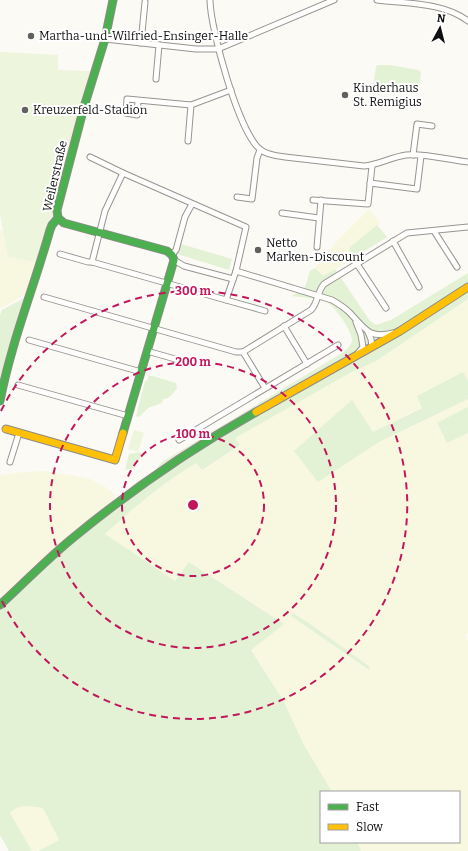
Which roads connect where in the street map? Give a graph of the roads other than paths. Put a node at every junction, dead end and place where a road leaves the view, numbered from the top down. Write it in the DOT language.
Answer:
graph roads {
  1 [pos="113,0"];
  2 [pos="210,0"];
  3 [pos="334,0"];
  4 [pos="377,0"];
  5 [pos="145,2"];
  6 [pos="406,2"];
  7 [pos="468,22"];
  8 [pos="105,39"];
  9 [pos="141,42"];
  10 [pos="159,45"];
  11 [pos="218,49"];
  12 [pos="156,79"];
  13 [pos="231,90"];
  14 [pos="138,101"];
  15 [pos="191,105"];
  16 [pos="432,126"];
  17 [pos="188,140"];
  18 [pos="260,150"];
  19 [pos="413,155"];
  20 [pos="421,156"];
  21 [pos="90,157"];
  22 [pos="468,162"];
  23 [pos="372,166"];
  24 [pos="123,173"];
  25 [pos="370,184"];
  26 [pos="237,197"];
  27 [pos="314,200"];
  28 [pos="321,200"];
  29 [pos="192,204"];
  30 [pos="282,213"];
  31 [pos="58,218"];
  32 [pos="319,218"];
  33 [pos="468,227"];
  34 [pos="434,231"];
  35 [pos="99,233"];
  36 [pos="393,241"];
  37 [pos="317,247"];
  38 [pos="60,254"];
  39 [pos="173,258"];
  40 [pos="92,262"];
  41 [pos="357,264"];
  42 [pos="457,267"];
  43 [pos="236,271"];
  44 [pos="232,279"];
  45 [pos="167,283"];
  46 [pos="420,287"];
  47 [pos="468,287"];
  48 [pos="317,296"];
  49 [pos="44,297"];
  50 [pos="226,300"];
  51 [pos="386,308"];
  52 [pos="265,311"];
  53 [pos="355,319"];
  54 [pos="284,326"];
  55 [pos="153,328"];
  56 [pos="400,331"];
  57 [pos="368,332"];
  58 [pos="361,335"];
  59 [pos="29,340"];
  60 [pos="338,345"];
  61 [pos="372,347"];
  62 [pos="146,351"];
  63 [pos="243,352"];
  64 [pos="351,360"];
  65 [pos="182,361"];
  66 [pos="307,364"];
  67 [pos="140,372"];
  68 [pos="18,385"];
  69 [pos="265,388"];
  70 [pos="0,400"];
  71 [pos="128,416"];
  72 [pos="6,429"];
  73 [pos="19,434"];
  74 [pos="179,440"];
  75 [pos="10,462"];
  76 [pos="0,605"];
  1 -- 8 [label="street, Weilerstraße"];
  2 -- 11 [label="street"];
  3 -- 11 [label="street"];
  4 -- 6 [label="street"];
  5 -- 9 [label="street"];
  6 -- 7 [label="street"];
  8 -- 9 [label="street"];
  8 -- 31 [label="street, Weilerstraße"];
  9 -- 10 [label="street"];
  10 -- 11 [label="street"];
  10 -- 12 [label="street"];
  11 -- 13 [label="street"];
  13 -- 15 [label="street"];
  13 -- 18 [label="street"];
  14 -- 15 [label="street"];
  15 -- 17 [label="street"];
  16 -- 19 [label="street"];
  18 -- 23 [label="street"];
  18 -- 26 [label="street"];
  19 -- 20 [label="street"];
  19 -- 23 [label="street"];
  20 -- 22 [label="street"];
  20 -- 25 [label="street"];
  21 -- 24 [label="street"];
  23 -- 25 [label="street"];
  24 -- 29 [label="street"];
  24 -- 35 [label="street"];
  25 -- 28 [label="street"];
  27 -- 28 [label="street"];
  28 -- 32 [label="street"];
  29 -- 39 [label="street"];
  29 -- 43 [label="street"];
  30 -- 32 [label="street"];
  31 -- 35 [label="street"];
  31 -- 70 [label="street, Weilerstraße"];
  32 -- 37 [label="street"];
  33 -- 34 [label="street"];
  34 -- 36 [label="street"];
  34 -- 42 [label="street"];
  35 -- 39 [label="street"];
  35 -- 40 [label="street"];
  36 -- 41 [label="street"];
  36 -- 46 [label="street"];
  38 -- 40 [label="street"];
  39 -- 44 [label="street"];
  39 -- 45 [label="street"];
  40 -- 45 [label="street"];
  41 -- 48 [label="street"];
  41 -- 51 [label="street"];
  43 -- 44 [label="street"];
  43 -- 48 [label="street"];
  44 -- 50 [label="street"];
  45 -- 50 [label="street"];
  45 -- 55 [label="street"];
  47 -- 56 [label="street"];
  48 -- 53 [label="street"];
  48 -- 54 [label="street"];
  49 -- 55 [label="street"];
  50 -- 52 [label="street"];
  53 -- 57 [label="street"];
  53 -- 58 [label="street"];
  54 -- 63 [label="street"];
  54 -- 66 [label="street"];
  55 -- 62 [label="street"];
  55 -- 63 [label="street"];
  56 -- 57 [label="street"];
  56 -- 61 [label="street"];
  57 -- 61 [label="street"];
  58 -- 61 [label="street"];
  58 -- 64 [label="street"];
  59 -- 67 [label="street"];
  60 -- 66 [label="street"];
  61 -- 64 [label="street"];
  62 -- 65 [label="street"];
  62 -- 67 [label="street"];
  63 -- 69 [label="street"];
  64 -- 76 [label="street"];
  66 -- 69 [label="street"];
  67 -- 71 [label="street"];
  68 -- 71 [label="street"];
  69 -- 74 [label="street"];
  71 -- 73 [label="street"];
  72 -- 73 [label="street"];
  73 -- 75 [label="street"];
}
